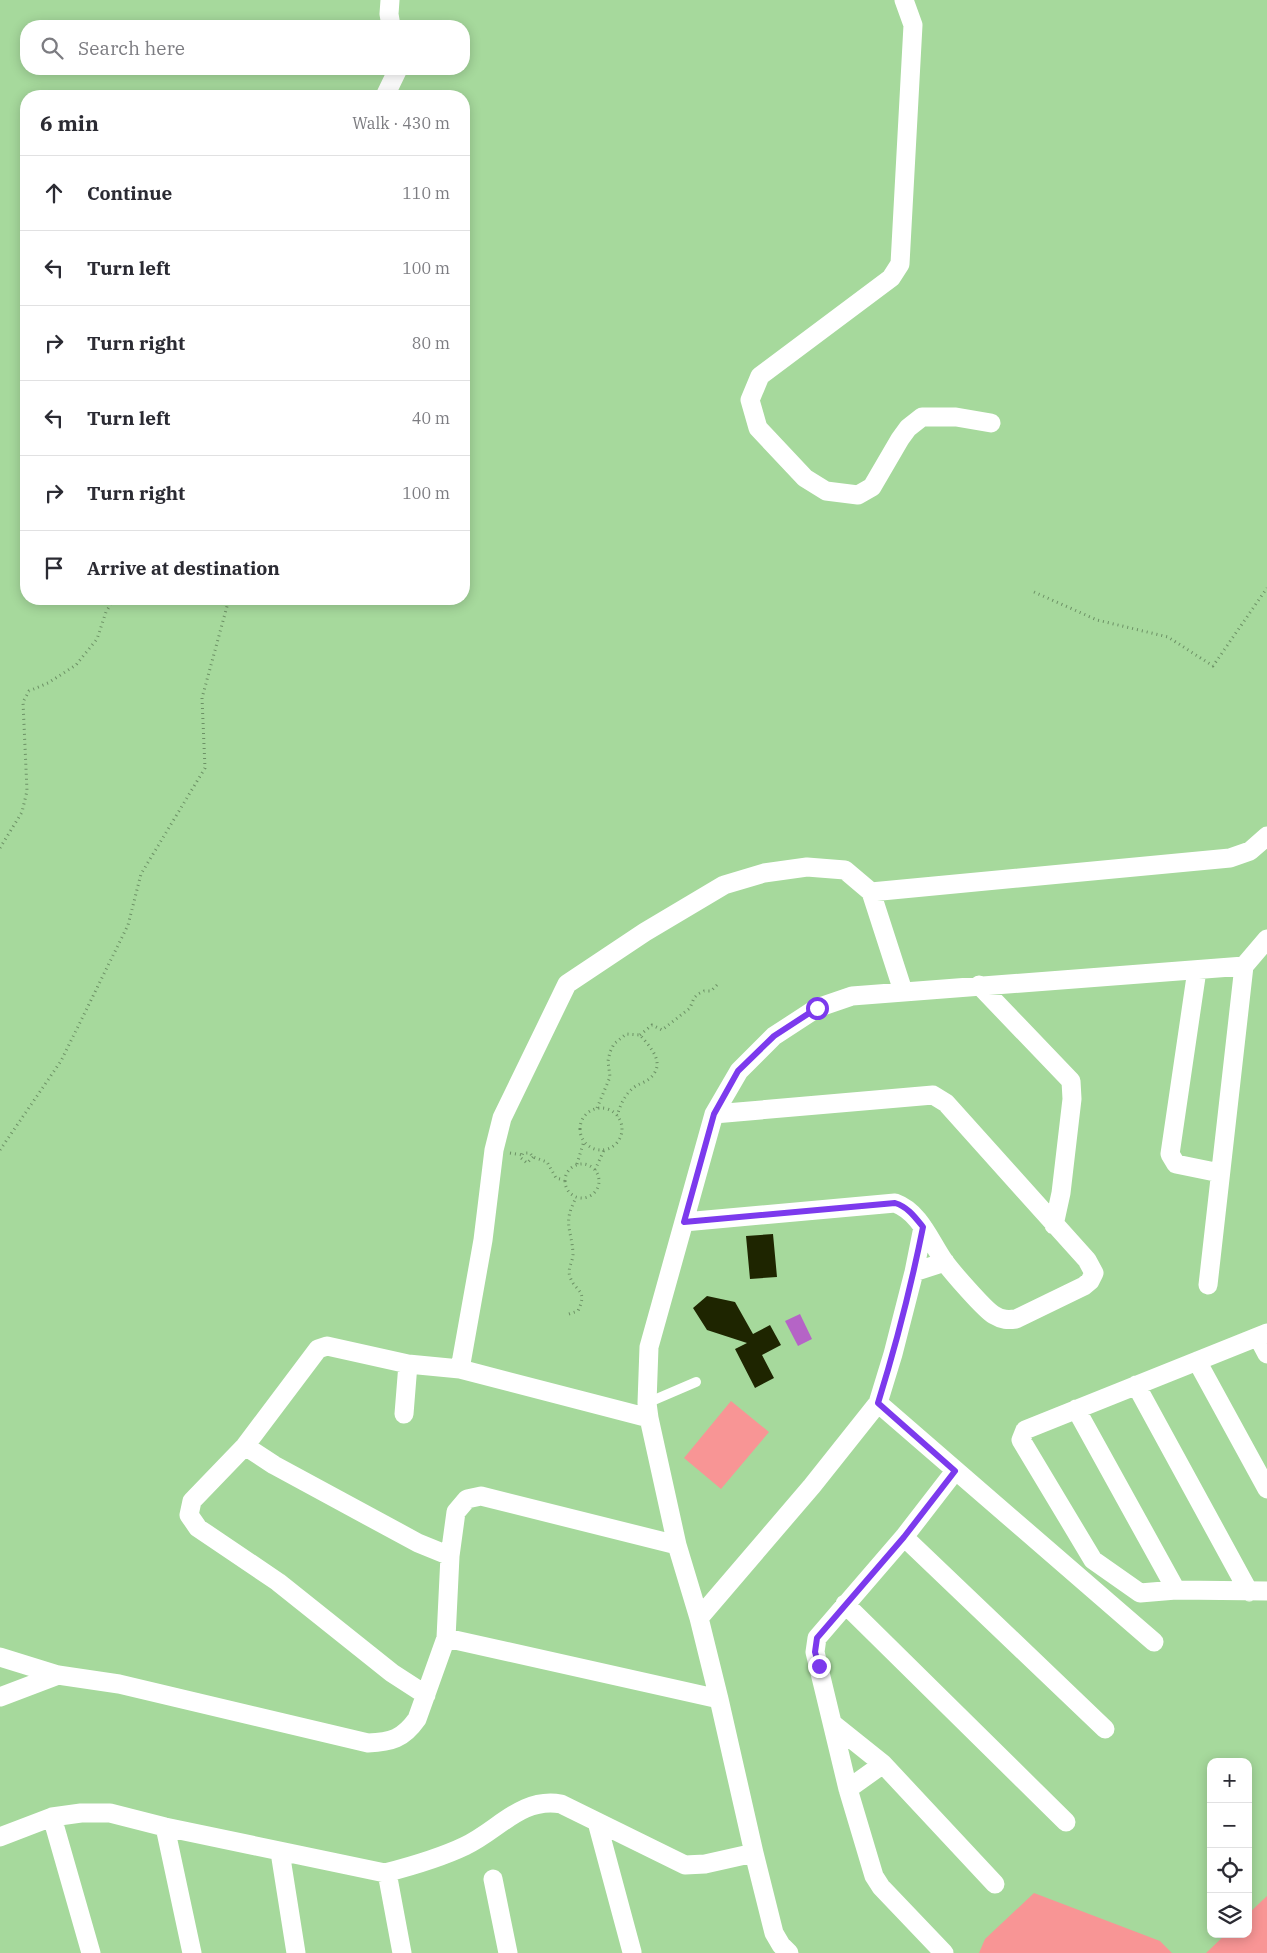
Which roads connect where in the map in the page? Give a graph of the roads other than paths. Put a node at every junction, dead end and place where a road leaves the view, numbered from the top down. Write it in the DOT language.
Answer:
graph roads {
  1 [pos="390,0"];
  2 [pos="904,0"];
  3 [pos="390,20"];
  4 [pos="395,75"];
  5 [pos="388,90"];
  6 [pos="992,423"];
  7 [pos="1267,836"];
  8 [pos="871,892"];
  9 [pos="1267,939"];
  10 [pos="1244,966"];
  11 [pos="1197,970"];
  12 [pos="979,985"];
  13 [pos="903,991"];
  14 [pos="714,1114"];
  15 [pos="1220,1173"];
  16 [pos="684,1222"];
  17 [pos="1054,1225"];
  18 [pos="923,1227"];
  19 [pos="945,1262"];
  20 [pos="914,1272"];
  21 [pos="1208,1285"];
  22 [pos="1262,1335"];
  23 [pos="1267,1354"];
  24 [pos="1197,1361"];
  25 [pos="408,1364"];
  26 [pos="460,1368"];
  27 [pos="696,1382"];
  28 [pos="1136,1386"];
  29 [pos="878,1403"];
  30 [pos="1076,1409"];
  31 [pos="648,1411"];
  32 [pos="404,1414"];
  33 [pos="245,1446"];
  34 [pos="955,1471"];
  35 [pos="1267,1489"];
  36 [pos="904,1537"];
  37 [pos="677,1545"];
  38 [pos="450,1556"];
  39 [pos="1176,1590"];
  40 [pos="1258,1592"];
  41 [pos="845,1604"];
  42 [pos="699,1618"];
  43 [pos="446,1638"];
  44 [pos="1154,1642"];
  45 [pos="0,1658"];
  46 [pos="58,1675"];
  47 [pos="426,1695"];
  48 [pos="0,1697"];
  49 [pos="719,1699"];
  50 [pos="833,1724"];
  51 [pos="1105,1729"];
  52 [pos="883,1764"];
  53 [pos="848,1789"];
  54 [pos="52,1817"];
  55 [pos="597,1822"];
  56 [pos="1066,1822"];
  57 [pos="165,1827"];
  58 [pos="0,1836"];
  59 [pos="280,1852"];
  60 [pos="754,1853"];
  61 [pos="385,1873"];
  62 [pos="493,1879"];
  63 [pos="995,1884"];
  64 [pos="632,1952"];
  65 [pos="91,1953"];
  66 [pos="192,1953"];
  67 [pos="296,1953"];
  68 [pos="402,1953"];
  69 [pos="508,1953"];
  70 [pos="790,1953"];
  71 [pos="944,1953"];
  1 -- 3 [label="street"];
  2 -- 6 [label="street"];
  4 -- 5 [label="street"];
  7 -- 8 [label="street"];
  8 -- 13 [label="street"];
  8 -- 26 [label="street"];
  9 -- 10 [label="street"];
  10 -- 11 [label="street"];
  10 -- 15 [label="street"];
  11 -- 12 [label="street"];
  11 -- 15 [label="street"];
  12 -- 13 [label="street"];
  12 -- 17 [label="street"];
  13 -- 14 [label="street"];
  14 -- 16 [label="street"];
  14 -- 17 [label="street"];
  15 -- 21 [label="street"];
  16 -- 18 [label="street"];
  16 -- 31 [label="street"];
  17 -- 19 [label="street"];
  18 -- 19 [label="street"];
  18 -- 20 [label="street"];
  19 -- 20 [label="street"];
  20 -- 29 [label="street"];
  22 -- 23 [label="street"];
  22 -- 24 [label="street"];
  24 -- 28 [label="street"];
  24 -- 35 [label="street"];
  25 -- 26 [label="street"];
  25 -- 32 [label="street"];
  25 -- 33 [label="street"];
  26 -- 31 [label="street"];
  27 -- 31 [label="lane"];
  28 -- 30 [label="street"];
  28 -- 40 [label="street"];
  29 -- 34 [label="street"];
  29 -- 42 [label="street"];
  30 -- 39 [label="street"];
  30 -- 39 [label="street"];
  31 -- 37 [label="street"];
  33 -- 38 [label="street"];
  33 -- 47 [label="street"];
  34 -- 36 [label="street"];
  34 -- 44 [label="street"];
  36 -- 41 [label="street"];
  36 -- 51 [label="street"];
  37 -- 38 [label="street"];
  37 -- 42 [label="street"];
  38 -- 43 [label="street"];
  39 -- 40 [label="street"];
  41 -- 50 [label="street"];
  41 -- 56 [label="street"];
  42 -- 49 [label="street"];
  43 -- 47 [label="street"];
  43 -- 49 [label="street"];
  45 -- 46 [label="street"];
  46 -- 47 [label="street"];
  46 -- 48 [label="street"];
  49 -- 60 [label="street"];
  50 -- 52 [label="street"];
  50 -- 53 [label="street"];
  52 -- 53 [label="street"];
  52 -- 63 [label="street"];
  53 -- 71 [label="street"];
  54 -- 57 [label="street"];
  54 -- 58 [label="street"];
  54 -- 65 [label="street"];
  55 -- 60 [label="street"];
  55 -- 61 [label="street"];
  55 -- 64 [label="street"];
  57 -- 59 [label="street"];
  57 -- 66 [label="street"];
  59 -- 61 [label="street"];
  59 -- 67 [label="street"];
  60 -- 70 [label="street"];
  61 -- 68 [label="street"];
  62 -- 69 [label="street"];
}
